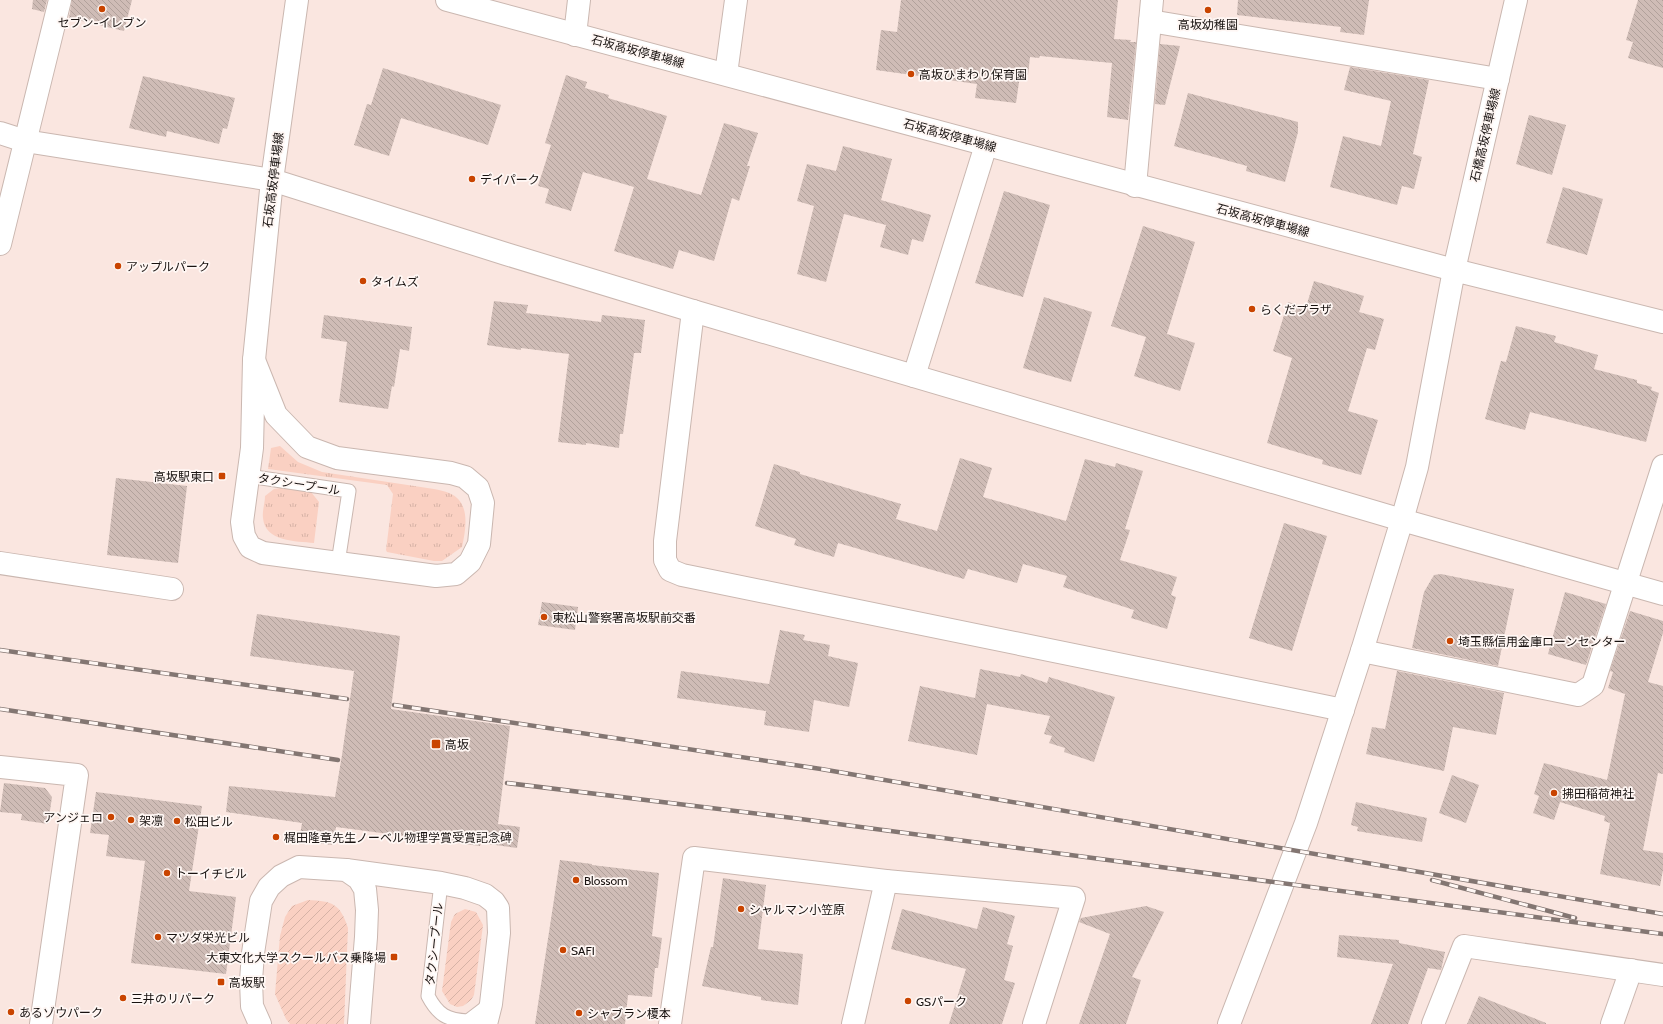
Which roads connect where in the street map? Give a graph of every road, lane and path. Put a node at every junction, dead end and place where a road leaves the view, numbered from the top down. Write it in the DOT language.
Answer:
graph roads {
  1 [pos="60,0"];
  2 [pos="297,0"];
  3 [pos="447,0"];
  4 [pos="579,0"];
  5 [pos="736,0"];
  6 [pos="1152,0"];
  7 [pos="1516,0"];
  8 [pos="1150,21"];
  9 [pos="575,35"];
  10 [pos="726,74"];
  11 [pos="1498,78"];
  12 [pos="0,133"];
  13 [pos="25,141"];
  14 [pos="986,145"];
  15 [pos="272,180"];
  16 [pos="1135,186"];
  17 [pos="0,244"];
  18 [pos="1454,270"];
  19 [pos="693,311"];
  20 [pos="1663,322"];
  21 [pos="254,360"];
  22 [pos="914,376"];
  23 [pos="1663,466"];
  24 [pos="248,476"];
  25 [pos="1402,520"];
  26 [pos="0,563"];
  27 [pos="338,564"];
  28 [pos="1625,584"];
  29 [pos="172,589"];
  30 [pos="1663,594"];
  31 [pos="1362,651"];
  32 [pos="1343,710"];
  33 [pos="0,766"];
  34 [pos="346,870"];
  35 [pos="886,881"];
  36 [pos="441,883"];
  37 [pos="1631,970"];
  38 [pos="1663,975"];
  39 [pos="488,1014"];
  40 [pos="41,1024"];
  41 [pos="260,1024"];
  42 [pos="359,1024"];
  43 [pos="670,1024"];
  44 [pos="853,1024"];
  45 [pos="1034,1024"];
  46 [pos="1229,1024"];
  47 [pos="1433,1024"];
  48 [pos="1612,1024"];
  1 -- 13 [label="street"];
  2 -- 15 [label="street, 石坂高坂停車場線"];
  3 -- 9 [label="street, 石坂高坂停車場線"];
  4 -- 9 [label="street"];
  5 -- 10 [label="street"];
  6 -- 8 [label="street"];
  7 -- 11 [label="street, 石橋高坂停車場線"];
  8 -- 11 [label="street"];
  8 -- 16 [label="street"];
  9 -- 10 [label="street, 石坂高坂停車場線"];
  10 -- 14 [label="street, 石坂高坂停車場線"];
  11 -- 18 [label="street, 石橋高坂停車場線"];
  12 -- 13 [label="street"];
  13 -- 15 [label="street"];
  13 -- 17 [label="street"];
  14 -- 16 [label="street, 石坂高坂停車場線"];
  14 -- 22 [label="street"];
  15 -- 19 [label="street"];
  15 -- 21 [label="street, 石坂高坂停車場線"];
  16 -- 18 [label="street, 石坂高坂停車場線"];
  18 -- 20 [label="street, 石坂高坂停車場線"];
  18 -- 25 [label="street, 石橋高坂停車場線"];
  19 -- 22 [label="street"];
  19 -- 32 [label="street"];
  21 -- 24 [label="street, 石坂高坂停車場線"];
  21 -- 27 [label="street, 石坂高坂停車場線"];
  22 -- 25 [label="street"];
  23 -- 28 [label="street"];
  24 -- 27 [label="street, 石坂高坂停車場線"];
  24 -- 27 [label="lane, タクシープール"];
  25 -- 28 [label="street"];
  25 -- 31 [label="street, 石橋高坂停車場線"];
  26 -- 29 [label="street"];
  28 -- 30 [label="street"];
  28 -- 31 [label="street"];
  31 -- 32 [label="street, 石橋高坂停車場線"];
  32 -- 46 [label="street, 石橋高坂停車場線"];
  33 -- 40 [label="street"];
  34 -- 36 [label="street"];
  34 -- 41 [label="street"];
  34 -- 42 [label="street"];
  35 -- 43 [label="street"];
  35 -- 44 [label="street"];
  35 -- 45 [label="street"];
  36 -- 39 [label="street"];
  36 -- 39 [label="lane, タクシープール"];
  37 -- 38 [label="street"];
  37 -- 47 [label="street"];
  37 -- 48 [label="street"];
}
